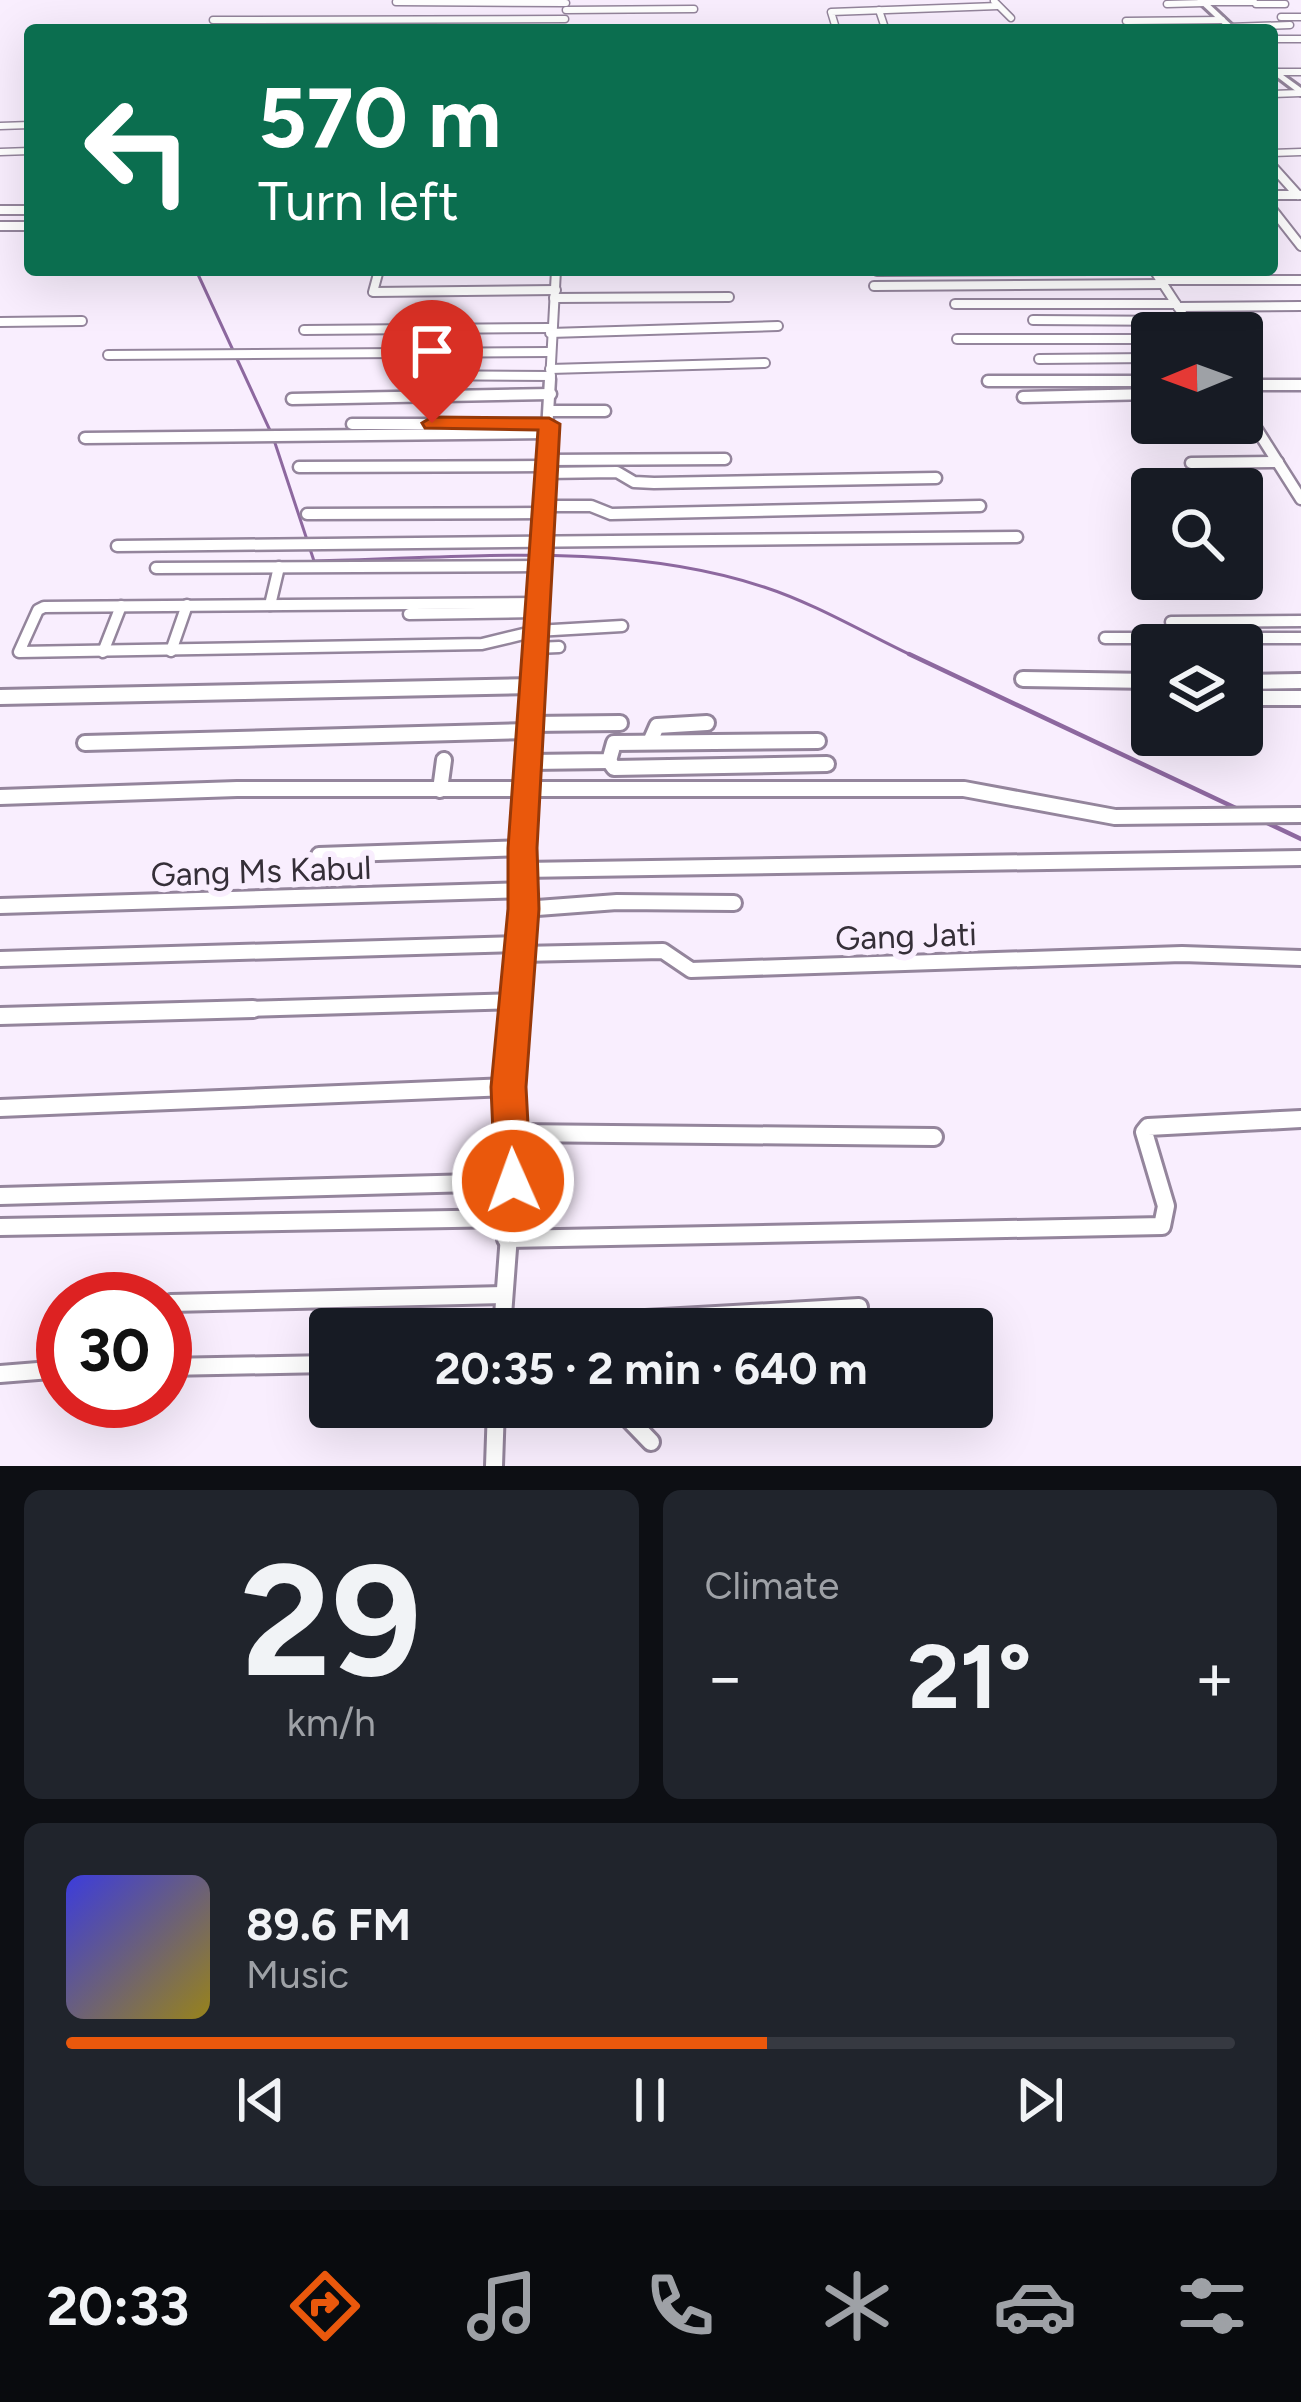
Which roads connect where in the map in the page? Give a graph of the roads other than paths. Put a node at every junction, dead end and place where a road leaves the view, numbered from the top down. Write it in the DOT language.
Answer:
graph roads {
  1 [pos="396,2"];
  2 [pos="1202,2"];
  3 [pos="1254,2"];
  4 [pos="1283,2"];
  5 [pos="996,3"];
  6 [pos="1166,4"];
  7 [pos="566,9"];
  8 [pos="694,9"];
  9 [pos="862,10"];
  10 [pos="879,10"];
  11 [pos="1264,10"];
  12 [pos="1293,10"];
  13 [pos="646,14"];
  14 [pos="1301,17"];
  15 [pos="1011,18"];
  16 [pos="213,20"];
  17 [pos="1126,21"];
  18 [pos="835,24"];
  19 [pos="865,24"];
  20 [pos="884,24"];
  21 [pos="1187,24"];
  22 [pos="1226,24"];
  23 [pos="1278,25"];
  24 [pos="1291,25"];
  25 [pos="1301,36"];
  26 [pos="1278,172"];
  27 [pos="1299,195"];
  28 [pos="19,196"];
  29 [pos="4,210"];
  30 [pos="1278,223"];
  31 [pos="1301,246"];
  32 [pos="377,276"];
  33 [pos="556,276"];
  34 [pos="1158,276"];
  35 [pos="1301,280"];
  36 [pos="1163,282"];
  37 [pos="874,286"];
  38 [pos="555,294"];
  39 [pos="729,297"];
  40 [pos="1094,298"];
  41 [pos="1176,303"];
  42 [pos="956,304"];
  43 [pos="1301,307"];
  44 [pos="1181,312"];
  45 [pos="82,320"];
  46 [pos="1034,320"];
  47 [pos="1131,321"];
  48 [pos="0,322"];
  49 [pos="778,326"];
  50 [pos="304,330"];
  51 [pos="550,330"];
  52 [pos="957,339"];
  53 [pos="1131,339"];
  54 [pos="550,352"];
  55 [pos="108,355"];
  56 [pos="1131,358"];
  57 [pos="1040,359"];
  58 [pos="765,363"];
  59 [pos="550,372"];
  60 [pos="410,375"];
  61 [pos="988,381"];
  62 [pos="1131,381"];
  63 [pos="1263,385"];
  64 [pos="1301,386"];
  65 [pos="551,394"];
  66 [pos="1131,394"];
  67 [pos="1023,397"];
  68 [pos="292,399"];
  69 [pos="550,411"];
  70 [pos="605,411"];
  71 [pos="352,424"];
  72 [pos="549,429"];
  73 [pos="85,438"];
  74 [pos="1263,440"];
  75 [pos="725,459"];
  76 [pos="1278,462"];
  77 [pos="1191,463"];
  78 [pos="545,466"];
  79 [pos="299,467"];
  80 [pos="936,478"];
  81 [pos="1296,485"];
  82 [pos="1301,499"];
  83 [pos="980,506"];
  84 [pos="542,509"];
  85 [pos="307,514"];
  86 [pos="1017,537"];
  87 [pos="576,538"];
  88 [pos="117,546"];
  89 [pos="540,554"];
  90 [pos="575,556"];
  91 [pos="279,567"];
  92 [pos="156,568"];
  93 [pos="187,605"];
  94 [pos="270,605"];
  95 [pos="122,606"];
  96 [pos="537,607"];
  97 [pos="409,614"];
  98 [pos="1301,621"];
  99 [pos="1171,622"];
  100 [pos="622,626"];
  101 [pos="1105,638"];
  102 [pos="1301,638"];
  103 [pos="536,639"];
  104 [pos="559,647"];
  105 [pos="171,651"];
  106 [pos="103,652"];
  107 [pos="1023,679"];
  108 [pos="1131,681"];
  109 [pos="1301,681"];
  110 [pos="1263,682"];
  111 [pos="534,686"];
  112 [pos="0,697"];
  113 [pos="1263,698"];
  114 [pos="1301,698"];
  115 [pos="620,723"];
  116 [pos="707,723"];
  117 [pos="530,727"];
  118 [pos="818,741"];
  119 [pos="85,742"];
  120 [pos="650,742"];
  121 [pos="444,760"];
  122 [pos="609,761"];
  123 [pos="530,762"];
  124 [pos="827,764"];
  125 [pos="440,790"];
  126 [pos="528,793"];
  127 [pos="0,797"];
  128 [pos="1295,815"];
  129 [pos="523,848"];
  130 [pos="319,855"];
  131 [pos="1301,858"];
  132 [pos="522,869"];
  133 [pos="523,890"];
  134 [pos="734,903"];
  135 [pos="0,906"];
  136 [pos="524,909"];
  137 [pos="520,949"];
  138 [pos="1301,958"];
  139 [pos="0,959"];
  140 [pos="515,1001"];
  141 [pos="0,1017"];
  142 [pos="508,1087"];
  143 [pos="0,1108"];
  144 [pos="1301,1118"];
  145 [pos="512,1133"];
  146 [pos="934,1137"];
  147 [pos="513,1181"];
  148 [pos="0,1196"];
  149 [pos="509,1218"];
  150 [pos="0,1227"];
  151 [pos="506,1239"];
  152 [pos="504,1295"];
  153 [pos="192,1302"];
  154 [pos="860,1307"];
  155 [pos="503,1308"];
  156 [pos="843,1308"];
  157 [pos="309,1364"];
  158 [pos="192,1367"];
  159 [pos="36,1371"];
  160 [pos="0,1374"];
  161 [pos="495,1428"];
  162 [pos="638,1428"];
  163 [pos="650,1442"];
  164 [pos="494,1466"];
  1 -- 7 [label="street"];
  2 -- 3 [label="street"];
  2 -- 6 [label="street"];
  2 -- 22 [label="street"];
  3 -- 4 [label="street"];
  3 -- 11 [label="street"];
  4 -- 12 [label="street"];
  5 -- 10 [label="street"];
  5 -- 15 [label="street"];
  7 -- 8 [label="street"];
  7 -- 13 [label="street"];
  7 -- 16 [label="street"];
  9 -- 10 [label="street"];
  9 -- 18 [label="street"];
  9 -- 19 [label="street"];
  10 -- 20 [label="street"];
  14 -- 24 [label="street"];
  17 -- 21 [label="street"];
  23 -- 24 [label="street"];
  24 -- 25 [label="street"];
  26 -- 27 [label="street"];
  28 -- 29 [label="street"];
  30 -- 31 [label="street"];
  32 -- 38 [label="street"];
  33 -- 38 [label="street"];
  34 -- 36 [label="street"];
  35 -- 36 [label="street"];
  36 -- 37 [label="street"];
  36 -- 41 [label="street"];
  38 -- 39 [label="street"];
  38 -- 51 [label="street"];
  40 -- 41 [label="street"];
  41 -- 42 [label="street"];
  41 -- 43 [label="street"];
  41 -- 44 [label="street"];
  45 -- 48 [label="street"];
  46 -- 47 [label="street"];
  49 -- 51 [label="street"];
  50 -- 51 [label="street"];
  51 -- 54 [label="street"];
  52 -- 53 [label="street"];
  54 -- 55 [label="street"];
  54 -- 59 [label="street"];
  56 -- 57 [label="street"];
  58 -- 59 [label="street"];
  59 -- 60 [label="street"];
  59 -- 65 [label="street"];
  61 -- 62 [label="street"];
  63 -- 64 [label="street"];
  65 -- 68 [label="street"];
  65 -- 69 [label="street"];
  66 -- 67 [label="street"];
  69 -- 70 [label="street"];
  69 -- 72 [label="street"];
  71 -- 72 [label="street"];
  72 -- 73 [label="street"];
  72 -- 78 [label="street"];
  74 -- 76 [label="street"];
  75 -- 78 [label="street"];
  76 -- 77 [label="street"];
  76 -- 81 [label="street"];
  78 -- 79 [label="street"];
  78 -- 80 [label="street"];
  78 -- 84 [label="street"];
  81 -- 82 [label="street"];
  83 -- 84 [label="street"];
  84 -- 85 [label="street"];
  84 -- 89 [label="street"];
  86 -- 87 [label="street"];
  87 -- 89 [label="street"];
  87 -- 90 [label="street"];
  88 -- 89 [label="street"];
  89 -- 91 [label="street"];
  89 -- 96 [label="street"];
  91 -- 92 [label="street"];
  91 -- 94 [label="street"];
  93 -- 94 [label="street"];
  93 -- 95 [label="street"];
  93 -- 105 [label="street"];
  94 -- 96 [label="street"];
  95 -- 106 [label="street"];
  95 -- 106 [label="street"];
  96 -- 97 [label="street"];
  96 -- 103 [label="street"];
  98 -- 99 [label="street"];
  100 -- 103 [label="street"];
  101 -- 102 [label="street"];
  103 -- 104 [label="street"];
  103 -- 105 [label="street"];
  103 -- 111 [label="street"];
  105 -- 106 [label="street"];
  107 -- 108 [label="street"];
  109 -- 110 [label="street"];
  111 -- 112 [label="street"];
  111 -- 117 [label="street"];
  113 -- 114 [label="street"];
  115 -- 117 [label="street"];
  116 -- 120 [label="street"];
  117 -- 119 [label="street"];
  117 -- 123 [label="street"];
  118 -- 120 [label="street"];
  120 -- 122 [label="street"];
  121 -- 125 [label="street"];
  122 -- 123 [label="street"];
  122 -- 124 [label="street"];
  123 -- 126 [label="street"];
  125 -- 126 [label="street"];
  125 -- 127 [label="street"];
  126 -- 128 [label="street"];
  126 -- 129 [label="street"];
  129 -- 130 [label="street"];
  129 -- 132 [label="street"];
  131 -- 132 [label="street"];
  132 -- 133 [label="street"];
  133 -- 135 [label="street, Gang Ms Kabul"];
  133 -- 136 [label="street"];
  134 -- 136 [label="street"];
  136 -- 137 [label="street"];
  137 -- 138 [label="street, Gang Jati"];
  137 -- 139 [label="street, Gang Jati"];
  137 -- 140 [label="street"];
  140 -- 141 [label="street"];
  140 -- 142 [label="street"];
  142 -- 143 [label="street"];
  142 -- 145 [label="street"];
  144 -- 151 [label="street"];
  145 -- 146 [label="street"];
  145 -- 147 [label="street"];
  147 -- 148 [label="street"];
  147 -- 149 [label="street"];
  149 -- 150 [label="street"];
  149 -- 151 [label="street"];
  151 -- 152 [label="street"];
  152 -- 153 [label="street"];
  152 -- 155 [label="street"];
  154 -- 156 [label="street"];
  157 -- 158 [label="street"];
  159 -- 160 [label="street"];
  161 -- 164 [label="street"];
  162 -- 163 [label="street"];
}
